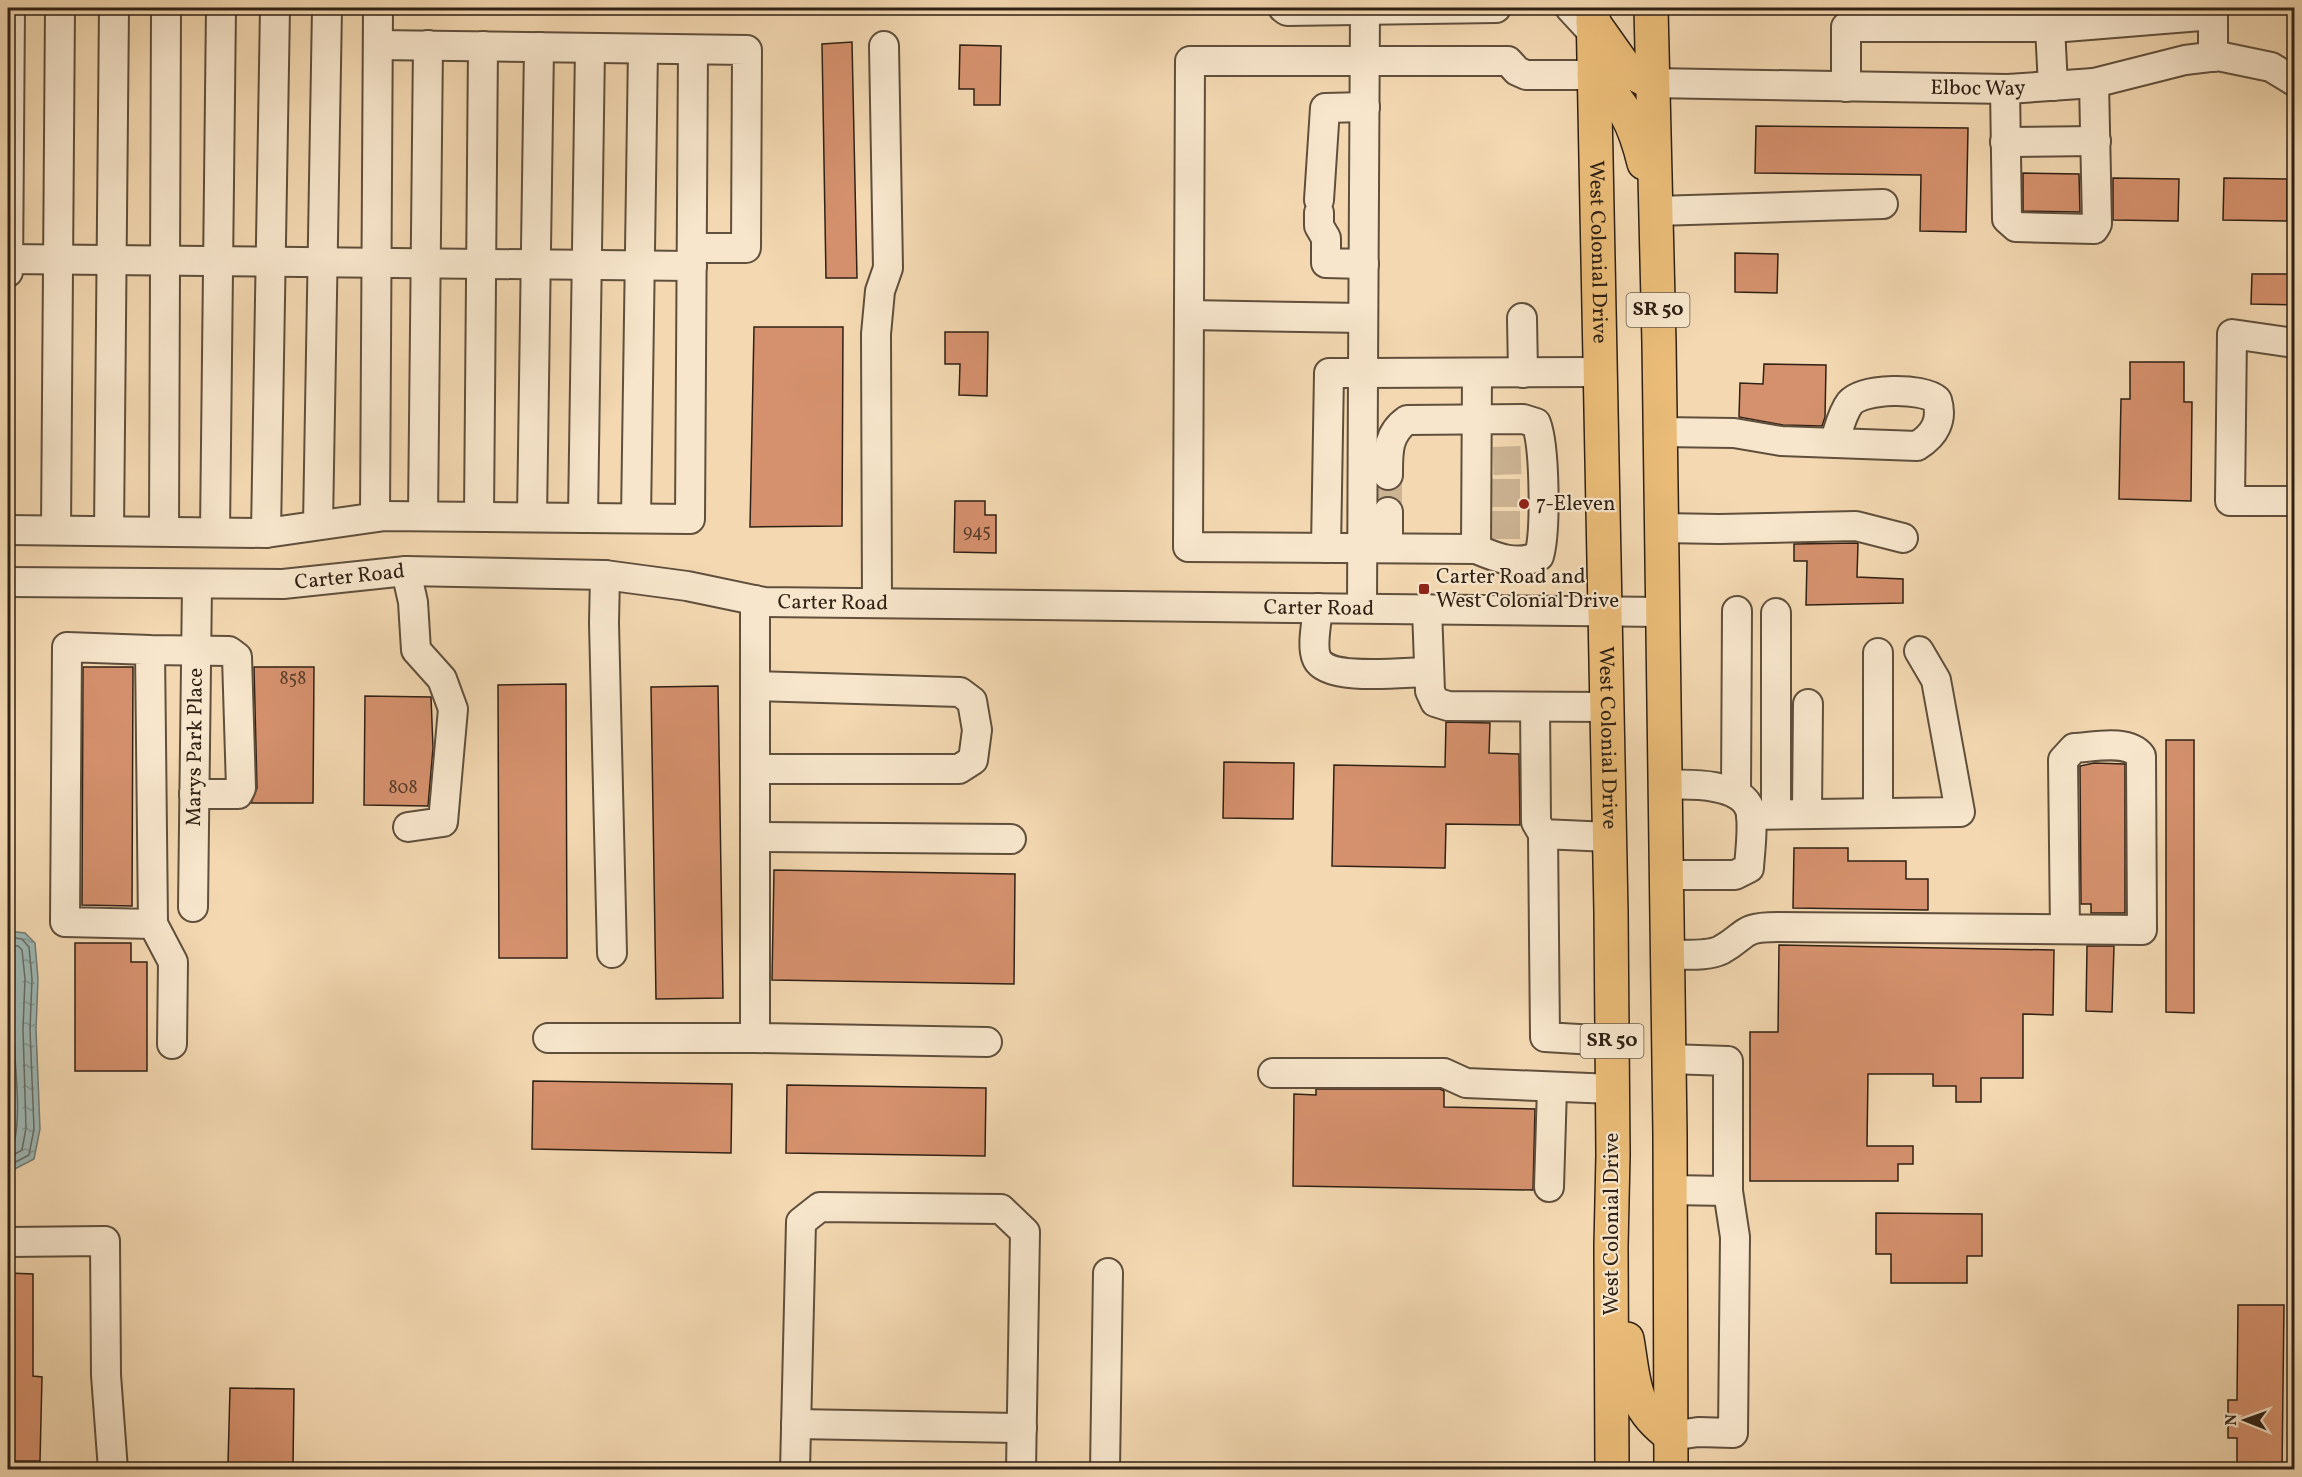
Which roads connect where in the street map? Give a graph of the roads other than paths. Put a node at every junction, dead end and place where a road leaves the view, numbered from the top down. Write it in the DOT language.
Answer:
graph roads {
  1 [pos="10,8"];
  2 [pos="60,8"];
  3 [pos="114,8"];
  4 [pos="166,8"];
  5 [pos="221,8"];
  6 [pos="275,8"];
  7 [pos="327,8"];
  8 [pos="378,8"];
  9 [pos="1283,8"];
  10 [pos="1496,8"];
  11 [pos="1651,8"];
  12 [pos="1365,10"];
  13 [pos="1588,18"];
  14 [pos="2050,27"];
  15 [pos="378,45"];
  16 [pos="428,45"];
  17 [pos="483,46"];
  18 [pos="884,46"];
  19 [pos="539,47"];
  20 [pos="590,48"];
  21 [pos="643,49"];
  22 [pos="693,50"];
  23 [pos="2213,57"];
  24 [pos="1365,61"];
  25 [pos="1594,75"];
  26 [pos="2295,81"];
  27 [pos="1652,83"];
  28 [pos="2094,83"];
  29 [pos="2053,86"];
  30 [pos="1846,87"];
  31 [pos="2005,88"];
  32 [pos="1365,107"];
  33 [pos="2096,141"];
  34 [pos="2005,142"];
  35 [pos="1323,161"];
  36 [pos="1884,204"];
  37 [pos="1656,211"];
  38 [pos="1321,217"];
  39 [pos="692,257"];
  40 [pos="8,259"];
  41 [pos="57,260"];
  42 [pos="111,260"];
  43 [pos="164,261"];
  44 [pos="218,261"];
  45 [pos="270,262"];
  46 [pos="323,262"];
  47 [pos="376,262"];
  48 [pos="426,263"];
  49 [pos="481,264"];
  50 [pos="536,264"];
  51 [pos="1364,264"];
  52 [pos="587,265"];
  53 [pos="640,265"];
  54 [pos="8,272"];
  55 [pos="1189,315"];
  56 [pos="1364,318"];
  57 [pos="1522,318"];
  58 [pos="2295,343"];
  59 [pos="1599,372"];
  60 [pos="1363,373"];
  61 [pos="1523,373"];
  62 [pos="1477,374"];
  63 [pos="1477,418"];
  64 [pos="1660,432"];
  65 [pos="1834,443"];
  66 [pos="1388,475"];
  67 [pos="2295,501"];
  68 [pos="1388,512"];
  69 [pos="423,516"];
  70 [pos="479,516"];
  71 [pos="375,517"];
  72 [pos="532,517"];
  73 [pos="584,518"];
  74 [pos="636,518"];
  75 [pos="318,525"];
  76 [pos="1661,528"];
  77 [pos="8,530"];
  78 [pos="56,530"];
  79 [pos="109,531"];
  80 [pos="164,531"];
  81 [pos="215,532"];
  82 [pos="266,532"];
  83 [pos="1482,533"];
  84 [pos="1903,538"];
  85 [pos="1326,548"];
  86 [pos="1375,548"];
  87 [pos="406,571"];
  88 [pos="605,575"];
  89 [pos="8,582"];
  90 [pos="197,585"];
  91 [pos="755,600"];
  92 [pos="878,602"];
  93 [pos="1318,608"];
  94 [pos="1362,608"];
  95 [pos="1427,609"];
  96 [pos="1605,612"];
  97 [pos="1663,612"];
  98 [pos="1737,612"];
  99 [pos="1776,613"];
  100 [pos="150,650"];
  101 [pos="1919,651"];
  102 [pos="196,652"];
  103 [pos="1878,653"];
  104 [pos="1429,672"];
  105 [pos="755,686"];
  106 [pos="1808,704"];
  107 [pos="1535,707"];
  108 [pos="1606,707"];
  109 [pos="239,720"];
  110 [pos="195,721"];
  111 [pos="755,769"];
  112 [pos="1665,785"];
  113 [pos="194,794"];
  114 [pos="1754,808"];
  115 [pos="1878,811"];
  116 [pos="1807,813"];
  117 [pos="408,827"];
  118 [pos="1543,834"];
  119 [pos="755,837"];
  120 [pos="1609,837"];
  121 [pos="1011,839"];
  122 [pos="1666,874"];
  123 [pos="193,907"];
  124 [pos="153,924"];
  125 [pos="2065,929"];
  126 [pos="612,952"];
  127 [pos="1668,955"];
  128 [pos="548,1038"];
  129 [pos="755,1038"];
  130 [pos="1612,1041"];
  131 [pos="987,1042"];
  132 [pos="172,1044"];
  133 [pos="1669,1059"];
  134 [pos="1273,1073"];
  135 [pos="1552,1087"];
  136 [pos="1612,1089"];
  137 [pos="1549,1187"];
  138 [pos="1670,1190"];
  139 [pos="1728,1191"];
  140 [pos="8,1242"];
  141 [pos="1611,1245"];
  142 [pos="1108,1273"];
  143 [pos="796,1424"];
  144 [pos="1022,1428"];
  145 [pos="1671,1436"];
  146 [pos="113,1470"];
  147 [pos="795,1470"];
  148 [pos="1022,1470"];
  149 [pos="1105,1470"];
  150 [pos="1612,1470"];
  151 [pos="1671,1470"];
  1 -- 40 [label="street"];
  2 -- 41 [label="street"];
  3 -- 42 [label="street"];
  4 -- 43 [label="street"];
  5 -- 44 [label="street"];
  6 -- 45 [label="street"];
  7 -- 46 [label="street"];
  8 -- 15 [label="street"];
  9 -- 12 [label="street"];
  10 -- 12 [label="street"];
  11 -- 27 [label="highway, SR 50"];
  12 -- 24 [label="street"];
  13 -- 25 [label="highway, West Colonial Drive / SR 50"];
  13 -- 27 [label="highway"];
  14 -- 23 [label="street"];
  14 -- 29 [label="street"];
  14 -- 30 [label="street"];
  15 -- 16 [label="street"];
  15 -- 47 [label="street"];
  16 -- 17 [label="street"];
  16 -- 48 [label="street"];
  17 -- 19 [label="street"];
  17 -- 49 [label="street"];
  18 -- 92 [label="street"];
  19 -- 20 [label="street"];
  19 -- 50 [label="street"];
  20 -- 21 [label="street"];
  20 -- 52 [label="street"];
  21 -- 22 [label="street"];
  21 -- 53 [label="street"];
  22 -- 39 [label="street"];
  22 -- 39 [label="street"];
  23 -- 26 [label="street, Elboc Way"];
  23 -- 28 [label="street, Elboc Way"];
  24 -- 25 [label="street"];
  24 -- 32 [label="street"];
  24 -- 55 [label="street"];
  25 -- 37 [label="highway"];
  25 -- 59 [label="highway, West Colonial Drive / SR 50"];
  27 -- 30 [label="street, Elboc Way"];
  27 -- 37 [label="highway, SR 50"];
  28 -- 29 [label="street, Elboc Way"];
  28 -- 33 [label="street"];
  29 -- 31 [label="street, Elboc Way"];
  30 -- 31 [label="street, Elboc Way"];
  31 -- 34 [label="street"];
  32 -- 35 [label="street"];
  32 -- 51 [label="street"];
  33 -- 34 [label="street"];
  33 -- 34 [label="street"];
  35 -- 38 [label="street"];
  35 -- 38 [label="street"];
  36 -- 37 [label="street"];
  37 -- 64 [label="highway, SR 50"];
  38 -- 51 [label="street"];
  39 -- 53 [label="street"];
  39 -- 74 [label="street"];
  40 -- 41 [label="street"];
  40 -- 54 [label="street"];
  41 -- 42 [label="street"];
  41 -- 78 [label="street"];
  42 -- 43 [label="street"];
  42 -- 79 [label="street"];
  43 -- 44 [label="street"];
  43 -- 80 [label="street"];
  44 -- 45 [label="street"];
  44 -- 81 [label="street"];
  45 -- 46 [label="street"];
  45 -- 82 [label="street"];
  46 -- 47 [label="street"];
  46 -- 75 [label="street"];
  47 -- 48 [label="street"];
  47 -- 71 [label="street"];
  48 -- 49 [label="street"];
  48 -- 69 [label="street"];
  49 -- 50 [label="street"];
  49 -- 70 [label="street"];
  50 -- 52 [label="street"];
  50 -- 72 [label="street"];
  51 -- 56 [label="street"];
  52 -- 53 [label="street"];
  52 -- 73 [label="street"];
  53 -- 74 [label="street"];
  55 -- 56 [label="street"];
  55 -- 85 [label="street"];
  56 -- 60 [label="street"];
  57 -- 61 [label="street"];
  58 -- 67 [label="street"];
  59 -- 61 [label="street"];
  59 -- 96 [label="highway, West Colonial Drive / SR 50"];
  60 -- 62 [label="street"];
  60 -- 85 [label="street"];
  60 -- 86 [label="street"];
  61 -- 62 [label="street"];
  62 -- 63 [label="street"];
  63 -- 66 [label="street"];
  63 -- 83 [label="street"];
  63 -- 83 [label="street"];
  64 -- 65 [label="street"];
  64 -- 76 [label="highway, SR 50"];
  68 -- 86 [label="street"];
  69 -- 70 [label="street"];
  69 -- 71 [label="street"];
  70 -- 72 [label="street"];
  71 -- 75 [label="street"];
  72 -- 73 [label="street"];
  73 -- 74 [label="street"];
  75 -- 82 [label="street"];
  76 -- 84 [label="street"];
  76 -- 97 [label="highway, SR 50"];
  77 -- 78 [label="street"];
  78 -- 79 [label="street"];
  79 -- 80 [label="street"];
  80 -- 81 [label="street"];
  81 -- 82 [label="street"];
  83 -- 86 [label="street"];
  85 -- 86 [label="street"];
  86 -- 94 [label="street"];
  87 -- 88 [label="street, Carter Road"];
  87 -- 90 [label="street, Carter Road"];
  87 -- 117 [label="street"];
  88 -- 91 [label="street, Carter Road"];
  88 -- 126 [label="street"];
  89 -- 90 [label="street, Carter Road"];
  90 -- 102 [label="street, Marys Park Place"];
  91 -- 92 [label="street, Carter Road"];
  91 -- 105 [label="street"];
  92 -- 93 [label="street, Carter Road"];
  93 -- 94 [label="street, Carter Road"];
  93 -- 104 [label="street"];
  94 -- 95 [label="street, Carter Road"];
  95 -- 96 [label="street, Carter Road"];
  95 -- 104 [label="street"];
  96 -- 97 [label="street, Carter Road"];
  96 -- 108 [label="highway, West Colonial Drive / SR 50"];
  97 -- 112 [label="highway, SR 50"];
  98 -- 114 [label="street"];
  99 -- 114 [label="street"];
  100 -- 102 [label="street"];
  100 -- 124 [label="street"];
  100 -- 124 [label="street"];
  101 -- 115 [label="street"];
  102 -- 109 [label="street"];
  102 -- 110 [label="street, Marys Park Place"];
  103 -- 115 [label="street"];
  104 -- 107 [label="street"];
  105 -- 111 [label="street"];
  105 -- 111 [label="street"];
  106 -- 116 [label="street"];
  107 -- 108 [label="street"];
  107 -- 118 [label="street"];
  108 -- 120 [label="highway, West Colonial Drive / SR 50"];
  109 -- 110 [label="street"];
  109 -- 113 [label="street"];
  110 -- 113 [label="street, Marys Park Place"];
  111 -- 119 [label="street"];
  112 -- 114 [label="street"];
  112 -- 122 [label="highway, SR 50"];
  113 -- 123 [label="street, Marys Park Place"];
  114 -- 116 [label="street"];
  114 -- 122 [label="street"];
  115 -- 116 [label="street"];
  118 -- 120 [label="street"];
  118 -- 130 [label="street"];
  119 -- 121 [label="street"];
  119 -- 129 [label="street"];
  120 -- 130 [label="highway, West Colonial Drive / SR 50"];
  122 -- 127 [label="highway, SR 50"];
  124 -- 132 [label="street"];
  125 -- 125 [label="street"];
  125 -- 127 [label="street"];
  127 -- 133 [label="highway, SR 50"];
  128 -- 129 [label="street"];
  129 -- 131 [label="street"];
  130 -- 136 [label="highway, West Colonial Drive / SR 50"];
  133 -- 138 [label="highway, SR 50"];
  133 -- 139 [label="street"];
  134 -- 135 [label="street"];
  135 -- 136 [label="street"];
  135 -- 137 [label="street"];
  136 -- 141 [label="highway, West Colonial Drive / SR 50"];
  138 -- 139 [label="street"];
  138 -- 145 [label="highway, SR 50"];
  139 -- 145 [label="street"];
  140 -- 146 [label="street"];
  141 -- 145 [label="highway"];
  141 -- 150 [label="highway, West Colonial Drive / SR 50"];
  142 -- 149 [label="street"];
  143 -- 144 [label="street"];
  143 -- 144 [label="street"];
  143 -- 147 [label="street"];
  144 -- 148 [label="street"];
  145 -- 151 [label="highway, SR 50"];
}
